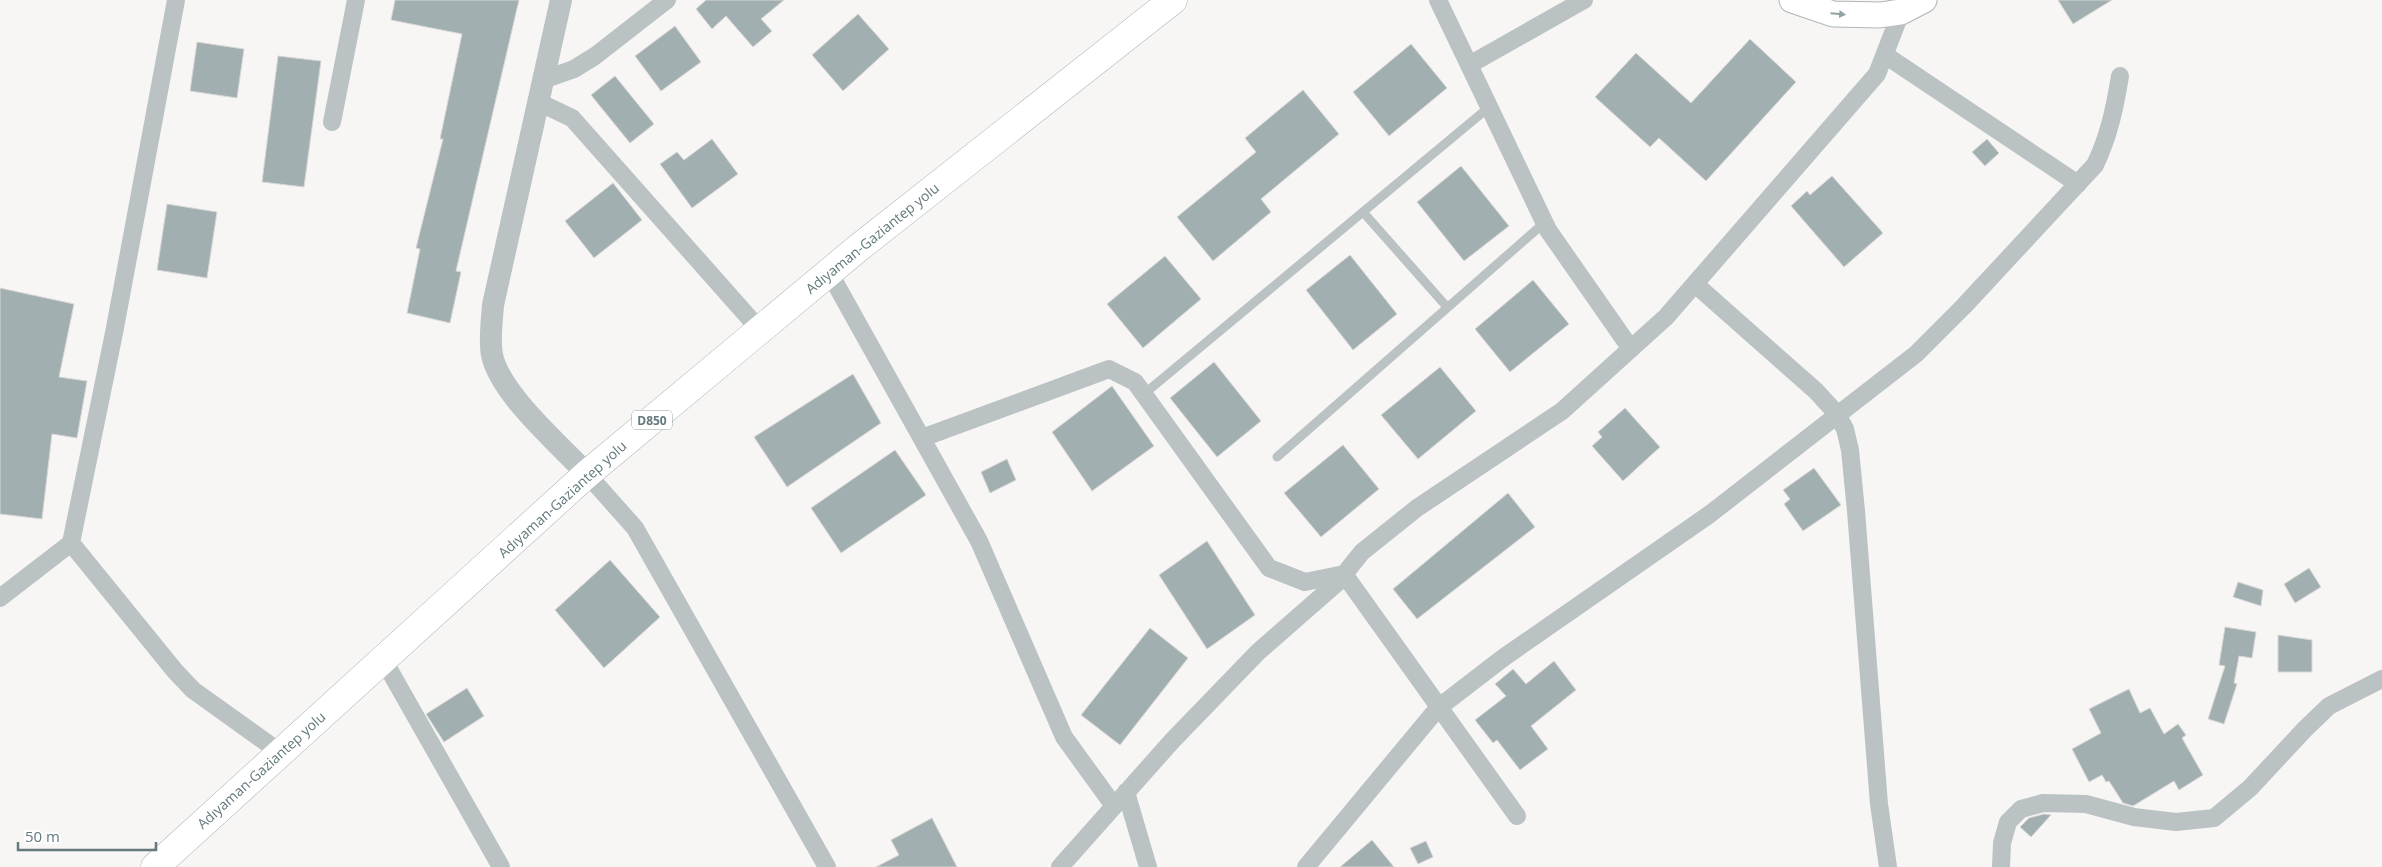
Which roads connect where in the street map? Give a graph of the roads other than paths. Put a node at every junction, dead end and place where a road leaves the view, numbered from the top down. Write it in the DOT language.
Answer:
graph roads {
  1 [pos="176,0"];
  2 [pos="356,0"];
  3 [pos="561,0"];
  4 [pos="667,0"];
  5 [pos="1173,0"];
  6 [pos="1438,0"];
  7 [pos="1584,0"];
  8 [pos="1792,0"];
  9 [pos="1924,0"];
  10 [pos="1901,6"];
  11 [pos="1885,54"];
  12 [pos="1468,65"];
  13 [pos="2120,76"];
  14 [pos="543,80"];
  15 [pos="538,102"];
  16 [pos="1488,108"];
  17 [pos="332,122"];
  18 [pos="2078,184"];
  19 [pos="1363,212"];
  20 [pos="1544,223"];
  21 [pos="829,272"];
  22 [pos="1694,284"];
  23 [pos="1448,308"];
  24 [pos="760,330"];
  25 [pos="1631,348"];
  26 [pos="1144,394"];
  27 [pos="1837,414"];
  28 [pos="922,438"];
  29 [pos="1276,457"];
  30 [pos="587,474"];
  31 [pos="71,543"];
  32 [pos="1344,574"];
  33 [pos="0,598"];
  34 [pos="384,659"];
  35 [pos="2382,679"];
  36 [pos="1438,708"];
  37 [pos="281,753"];
  38 [pos="1126,792"];
  39 [pos="1114,806"];
  40 [pos="1518,816"];
  41 [pos="155,867"];
  42 [pos="501,867"];
  43 [pos="826,867"];
  44 [pos="1060,867"];
  45 [pos="1148,867"];
  46 [pos="1306,867"];
  47 [pos="1888,867"];
  48 [pos="2001,867"];
  1 -- 31 [label="street"];
  2 -- 17 [label="street"];
  3 -- 14 [label="street"];
  4 -- 14 [label="street"];
  5 -- 21 [label="main road, Adıyaman-Gaziantep yolu / D850"];
  6 -- 12 [label="street"];
  7 -- 12 [label="street"];
  8 -- 10 [label="main road, one-way"];
  9 -- 10 [label="main road"];
  10 -- 11 [label="street"];
  11 -- 18 [label="street"];
  11 -- 22 [label="street"];
  12 -- 16 [label="street"];
  13 -- 18 [label="street"];
  14 -- 15 [label="street"];
  15 -- 24 [label="street"];
  15 -- 30 [label="street"];
  16 -- 19 [label="lane"];
  16 -- 20 [label="street"];
  18 -- 27 [label="street"];
  19 -- 23 [label="lane"];
  19 -- 26 [label="lane"];
  20 -- 23 [label="lane"];
  20 -- 25 [label="street"];
  21 -- 24 [label="main road, Adıyaman-Gaziantep yolu / D850"];
  21 -- 28 [label="street"];
  22 -- 25 [label="street"];
  22 -- 27 [label="street"];
  23 -- 29 [label="lane"];
  24 -- 30 [label="main road, Adıyaman-Gaziantep yolu / D850"];
  25 -- 32 [label="street"];
  26 -- 28 [label="street"];
  26 -- 32 [label="street"];
  27 -- 36 [label="street"];
  27 -- 47 [label="street"];
  28 -- 39 [label="street"];
  30 -- 34 [label="main road, Adıyaman-Gaziantep yolu / D850"];
  30 -- 43 [label="street"];
  31 -- 33 [label="street"];
  31 -- 37 [label="street"];
  32 -- 36 [label="street"];
  32 -- 38 [label="street"];
  34 -- 37 [label="main road, Adıyaman-Gaziantep yolu / D850"];
  34 -- 42 [label="street"];
  35 -- 48 [label="street"];
  36 -- 40 [label="street"];
  36 -- 46 [label="street"];
  37 -- 41 [label="main road, Adıyaman-Gaziantep yolu / D850"];
  38 -- 39 [label="street"];
  38 -- 45 [label="street"];
  39 -- 44 [label="street"];
}
